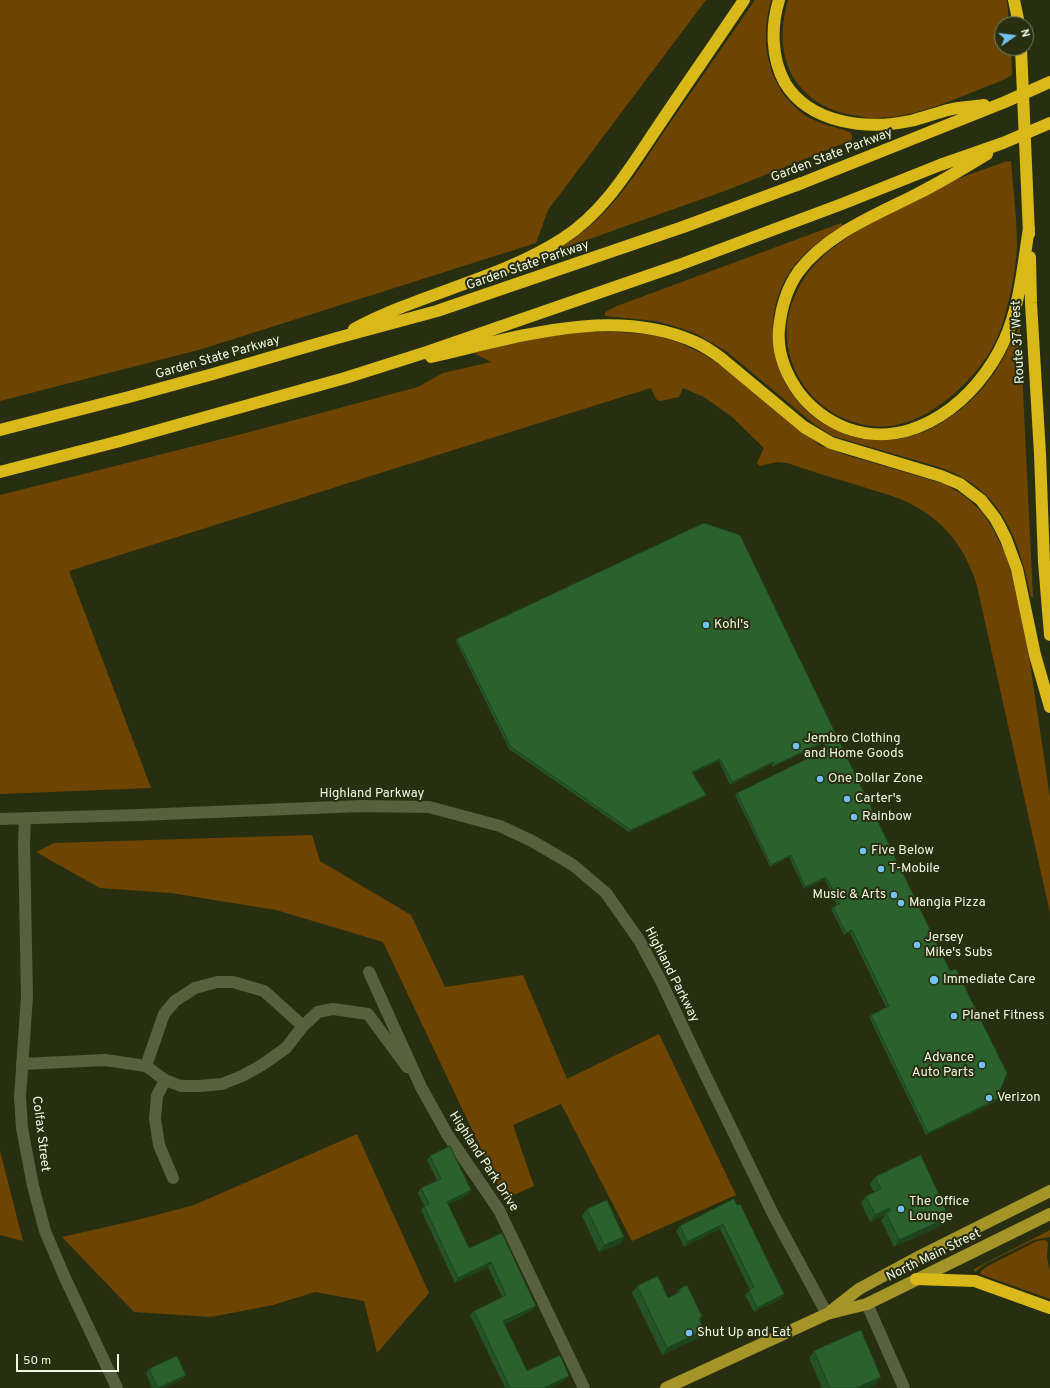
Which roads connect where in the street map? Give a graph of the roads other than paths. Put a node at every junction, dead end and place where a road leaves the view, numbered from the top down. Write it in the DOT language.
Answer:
graph roads {
  1 [pos="744,0"];
  2 [pos="779,0"];
  3 [pos="1014,0"];
  4 [pos="1019,0"];
  5 [pos="1018,16"];
  6 [pos="1020,16"];
  7 [pos="1021,56"];
  8 [pos="1050,82"];
  9 [pos="1005,102"];
  10 [pos="1050,123"];
  11 [pos="1003,143"];
  12 [pos="1029,228"];
  13 [pos="337,338"];
  14 [pos="345,378"];
  15 [pos="0,430"];
  16 [pos="0,472"];
  17 [pos="1050,635"];
  18 [pos="1050,707"];
  19 [pos="25,818"];
  20 [pos="0,819"];
  21 [pos="369,972"];
  22 [pos="303,1026"];
  23 [pos="22,1064"];
  24 [pos="146,1066"];
  25 [pos="165,1080"];
  26 [pos="421,1087"];
  27 [pos="173,1178"];
  28 [pos="1050,1191"];
  29 [pos="1050,1214"];
  30 [pos="916,1279"];
  31 [pos="867,1304"];
  32 [pos="1050,1308"];
  33 [pos="826,1314"];
  34 [pos="117,1388"];
  35 [pos="584,1388"];
  36 [pos="666,1388"];
  37 [pos="904,1388"];
  1 -- 13 [label="highway"];
  2 -- 9 [label="highway"];
  3 -- 5 [label="highway"];
  4 -- 6 [label="highway"];
  7 -- 12 [label="highway, Route 37 West"];
  8 -- 9 [label="highway, Garden State Parkway"];
  9 -- 13 [label="highway, Garden State Parkway"];
  10 -- 11 [label="highway"];
  11 -- 12 [label="highway"];
  11 -- 14 [label="highway"];
  12 -- 17 [label="highway, Route 37 West"];
  13 -- 15 [label="highway, Garden State Parkway"];
  14 -- 16 [label="highway"];
  14 -- 18 [label="highway"];
  19 -- 20 [label="street, Highland Parkway"];
  19 -- 23 [label="street, Colfax Street"];
  19 -- 33 [label="street, Highland Parkway"];
  21 -- 26 [label="street, Highland Park Drive"];
  22 -- 24 [label="street"];
  22 -- 25 [label="street"];
  22 -- 26 [label="street"];
  23 -- 24 [label="street"];
  23 -- 34 [label="street, Colfax Street"];
  24 -- 25 [label="street"];
  25 -- 27 [label="street"];
  26 -- 35 [label="street, Highland Park Drive"];
  28 -- 33 [label="main road, North Main Street"];
  29 -- 30 [label="main road, North Main Street"];
  30 -- 31 [label="main road, North Main Street"];
  30 -- 32 [label="highway"];
  31 -- 33 [label="main road, North Main Street"];
  31 -- 37 [label="street"];
  33 -- 36 [label="main road, North Main Street"];
}
